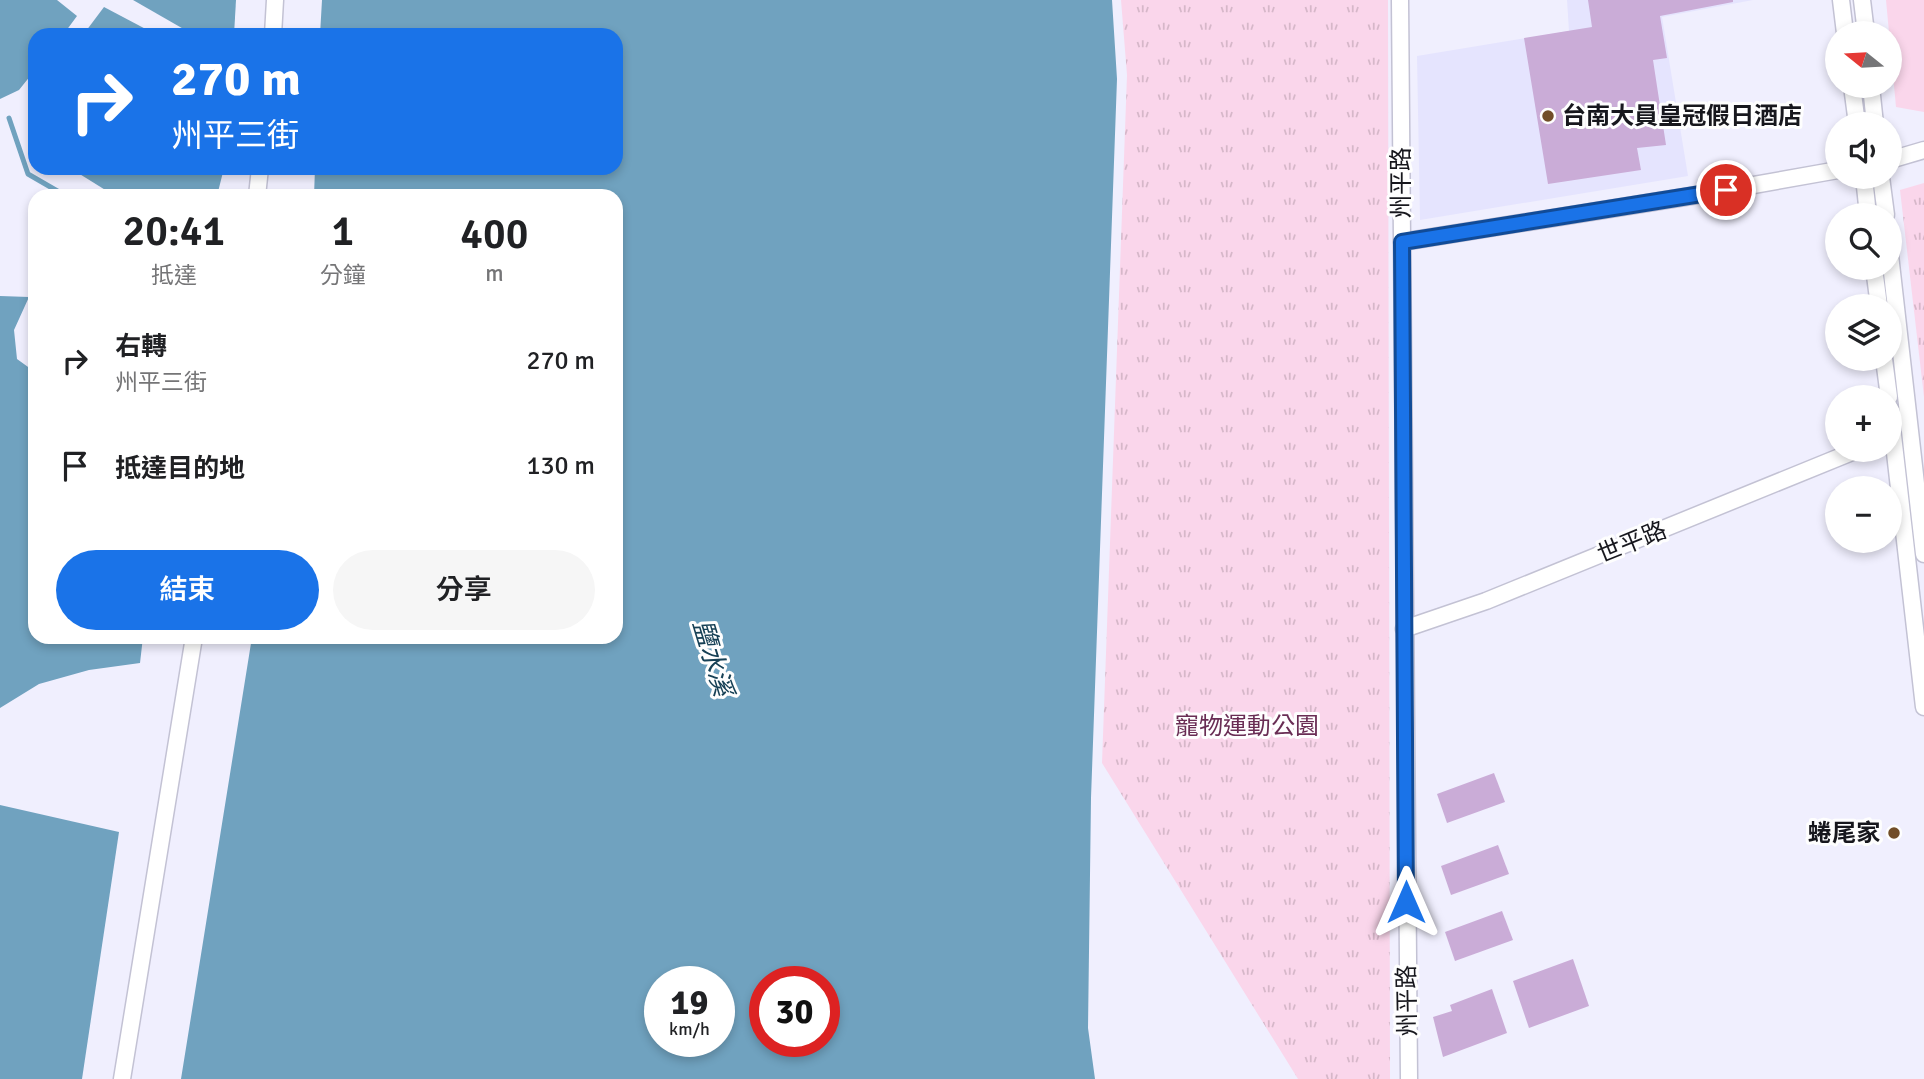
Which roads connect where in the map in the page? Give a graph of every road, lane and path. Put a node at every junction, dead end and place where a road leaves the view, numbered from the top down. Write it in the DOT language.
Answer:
graph roads {
  1 [pos="275,0"];
  2 [pos="1400,0"];
  3 [pos="1840,0"];
  4 [pos="1862,0"];
  5 [pos="1843,21"];
  6 [pos="1865,21"];
  7 [pos="273,28"];
  8 [pos="1924,150"];
  9 [pos="1902,156"];
  10 [pos="1825,172"];
  11 [pos="1402,242"];
  12 [pos="1894,280"];
  13 [pos="1917,425"];
  14 [pos="1828,462"];
  15 [pos="1894,462"];
  16 [pos="1924,554"];
  17 [pos="1404,629"];
  18 [pos="193,644"];
  19 [pos="1924,707"];
  20 [pos="122,1079"];
  21 [pos="1409,1079"];
  1 -- 7 [label="street"];
  2 -- 11 [label="street, 州平路"];
  3 -- 5 [label="street"];
  4 -- 6 [label="street"];
  8 -- 9 [label="street"];
  10 -- 11 [label="street"];
  11 -- 17 [label="street, 州平路"];
  12 -- 13 [label="street"];
  13 -- 16 [label="street"];
  14 -- 17 [label="street, 世平路"];
  15 -- 19 [label="street"];
  17 -- 21 [label="street, 州平路"];
  18 -- 20 [label="street"];
}
